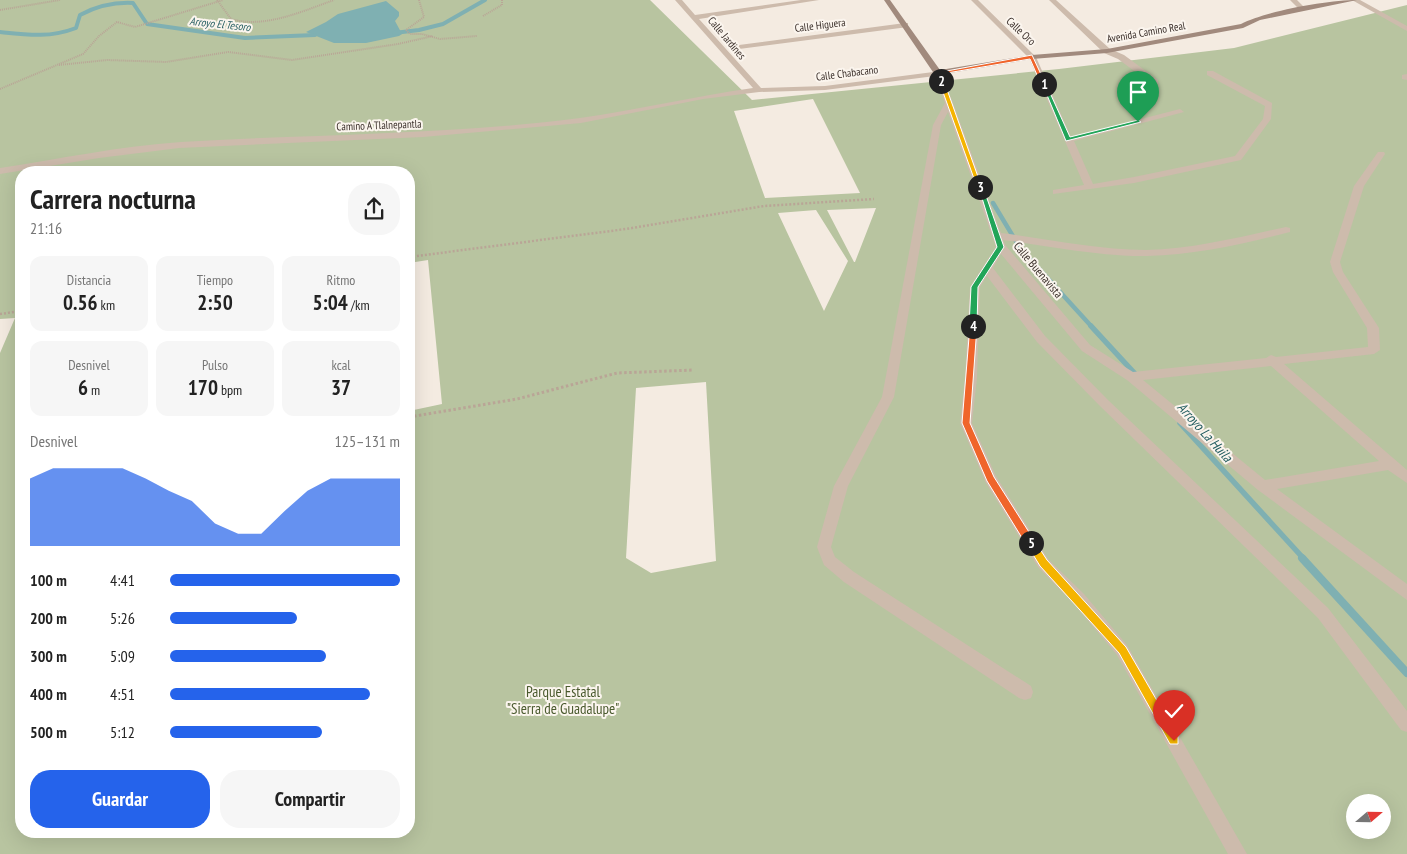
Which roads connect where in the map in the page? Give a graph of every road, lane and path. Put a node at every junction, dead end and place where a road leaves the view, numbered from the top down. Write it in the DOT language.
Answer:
graph roads {
  1 [pos="60,0"];
  2 [pos="223,0"];
  3 [pos="334,0"];
  4 [pos="419,0"];
  5 [pos="503,0"];
  6 [pos="678,0"];
  7 [pos="816,0"];
  8 [pos="887,0"];
  9 [pos="974,0"];
  10 [pos="1052,0"];
  11 [pos="1292,0"];
  12 [pos="1354,0"];
  13 [pos="218,1"];
  14 [pos="1302,9"];
  15 [pos="0,10"];
  16 [pos="483,16"];
  17 [pos="694,17"];
  18 [pos="905,25"];
  19 [pos="1407,28"];
  20 [pos="433,36"];
  21 [pos="477,36"];
  22 [pos="739,47"];
  23 [pos="1107,51"];
  24 [pos="1032,57"];
  25 [pos="59,65"];
  26 [pos="938,73"];
  27 [pos="1210,73"];
  28 [pos="1155,82"];
  29 [pos="0,89"];
  30 [pos="758,90"];
  31 [pos="949,102"];
  32 [pos="1180,112"];
  33 [pos="1068,140"];
  34 [pos="1381,154"];
  35 [pos="31,166"];
  36 [pos="15,169"];
  37 [pos="0,171"];
  38 [pos="1089,186"];
  39 [pos="1056,192"];
  40 [pos="874,199"];
  41 [pos="1286,230"];
  42 [pos="999,242"];
  43 [pos="415,256"];
  44 [pos="987,268"];
  45 [pos="15,312"];
  46 [pos="0,314"];
  47 [pos="1271,359"];
  48 [pos="694,370"];
  49 [pos="1131,376"];
  50 [pos="415,416"];
  51 [pos="1390,464"];
  52 [pos="1407,478"];
  53 [pos="1263,486"];
  54 [pos="1407,593"];
  55 [pos="1025,692"];
  56 [pos="1407,724"];
  57 [pos="1238,854"];
  1 -- 15 [label="path"];
  2 -- 13 [label="path"];
  3 -- 13 [label="path"];
  4 -- 20 [label="path"];
  5 -- 16 [label="path"];
  6 -- 17 [label="street, Calle Jardines"];
  7 -- 17 [label="street"];
  8 -- 18 [label="street, Calle Buenavista"];
  9 -- 24 [label="street, Calle Oro"];
  10 -- 23 [label="street"];
  11 -- 14 [label="street"];
  12 -- 14 [label="street, Avenida Camino Real"];
  12 -- 19 [label="street"];
  13 -- 25 [label="path"];
  14 -- 23 [label="street, Avenida Camino Real"];
  17 -- 30 [label="street, Calle Jardines"];
  18 -- 22 [label="street, Calle Higuera"];
  18 -- 26 [label="street, Calle Buenavista"];
  20 -- 21 [label="path"];
  20 -- 25 [label="path"];
  23 -- 24 [label="street, Avenida Camino Real"];
  23 -- 28 [label="street"];
  24 -- 26 [label="street, Avenida Camino Real"];
  24 -- 33 [label="street"];
  25 -- 29 [label="path"];
  26 -- 30 [label="street, Calle Chabacano"];
  26 -- 31 [label="street, Calle Buenavista"];
  27 -- 38 [label="street"];
  30 -- 35 [label="street, Camino A Tlalnepantla"];
  31 -- 42 [label="street, Calle Buenavista"];
  31 -- 55 [label="street"];
  32 -- 33 [label="street"];
  33 -- 38 [label="street"];
  34 -- 47 [label="street"];
  36 -- 37 [label="street, Camino A Tlalnepantla"];
  38 -- 39 [label="street"];
  40 -- 43 [label="path"];
  41 -- 42 [label="street"];
  42 -- 44 [label="street"];
  42 -- 49 [label="street, Calle Buenavista"];
  44 -- 56 [label="street"];
  44 -- 57 [label="street"];
  45 -- 46 [label="path"];
  47 -- 49 [label="street"];
  47 -- 51 [label="street"];
  48 -- 50 [label="path"];
  49 -- 53 [label="street, Calle Buenavista"];
  51 -- 52 [label="street"];
  51 -- 53 [label="street"];
  53 -- 54 [label="street, Calle Buenavista"];
}
